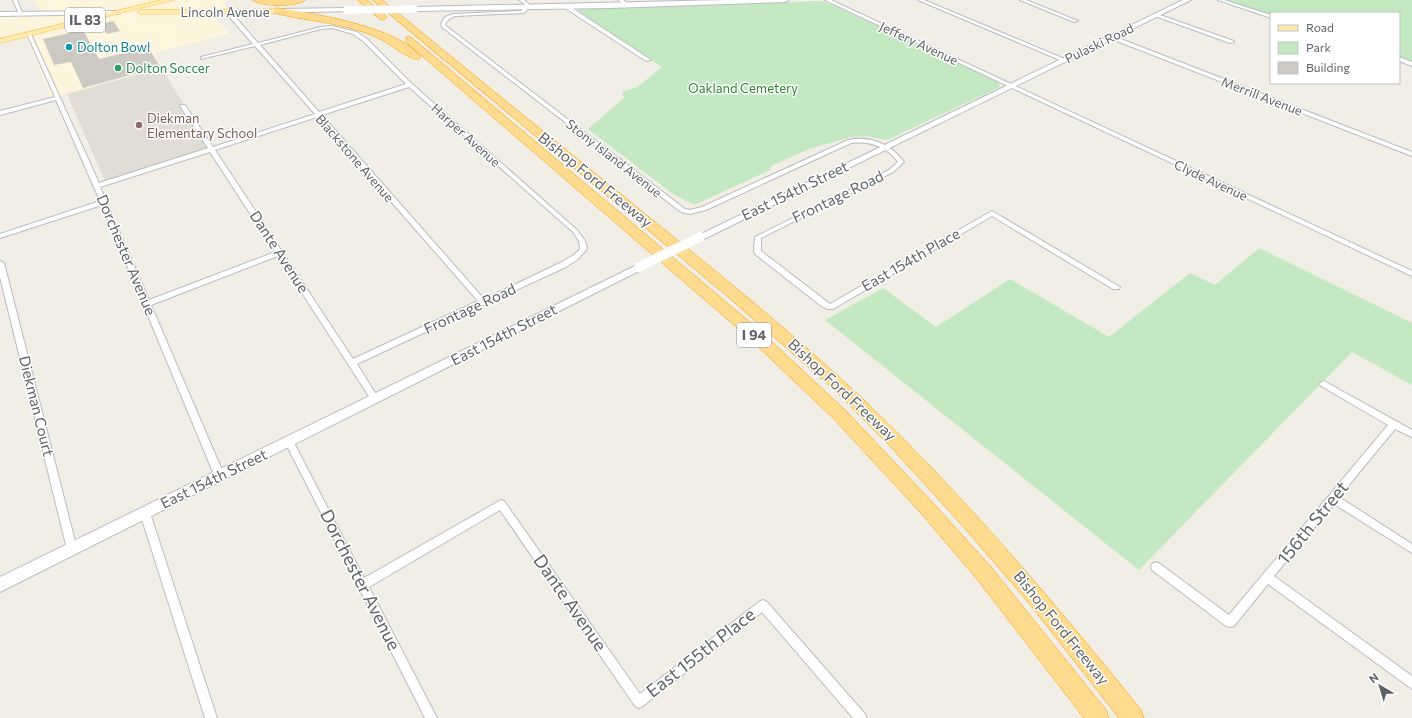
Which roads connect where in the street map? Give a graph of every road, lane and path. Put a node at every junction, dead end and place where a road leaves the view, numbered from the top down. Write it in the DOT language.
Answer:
graph roads {
  1 [pos="15,0"];
  2 [pos="169,0"];
  3 [pos="257,0"];
  4 [pos="301,0"];
  5 [pos="362,0"];
  6 [pos="377,0"];
  7 [pos="520,0"];
  8 [pos="620,0"];
  9 [pos="786,0"];
  10 [pos="826,0"];
  11 [pos="920,0"];
  12 [pos="1022,0"];
  13 [pos="1188,0"];
  14 [pos="1220,0"];
  15 [pos="672,2"];
  16 [pos="630,6"];
  17 [pos="527,7"];
  18 [pos="567,7"];
  19 [pos="277,11"];
  20 [pos="118,12"];
  21 [pos="161,12"];
  22 [pos="228,12"];
  23 [pos="72,13"];
  24 [pos="0,14"];
  25 [pos="21,14"];
  26 [pos="1157,15"];
  27 [pos="1270,17"];
  28 [pos="1076,21"];
  29 [pos="72,23"];
  30 [pos="29,34"];
  31 [pos="1111,37"];
  32 [pos="0,40"];
  33 [pos="1232,42"];
  34 [pos="257,46"];
  35 [pos="203,58"];
  36 [pos="1400,59"];
  37 [pos="648,60"];
  38 [pos="1064,60"];
  39 [pos="1412,64"];
  40 [pos="410,85"];
  41 [pos="1011,86"];
  42 [pos="58,98"];
  43 [pos="183,106"];
  44 [pos="0,114"];
  45 [pos="317,115"];
  46 [pos="508,124"];
  47 [pos="887,147"];
  48 [pos="212,149"];
  49 [pos="1412,154"];
  50 [pos="97,186"];
  51 [pos="104,202"];
  52 [pos="0,236"];
  53 [pos="584,249"];
  54 [pos="280,253"];
  55 [pos="0,263"];
  56 [pos="1412,274"];
  57 [pos="1116,287"];
  58 [pos="484,303"];
  59 [pos="147,304"];
  60 [pos="830,307"];
  61 [pos="352,363"];
  62 [pos="1324,384"];
  63 [pos="375,399"];
  64 [pos="1394,424"];
  65 [pos="1412,434"];
  66 [pos="289,442"];
  67 [pos="220,477"];
  68 [pos="1333,498"];
  69 [pos="145,514"];
  70 [pos="72,549"];
  71 [pos="1412,549"];
  72 [pos="1156,566"];
  73 [pos="1268,578"];
  74 [pos="362,585"];
  75 [pos="0,586"];
  76 [pos="1412,683"];
  77 [pos="639,702"];
  78 [pos="211,718"];
  79 [pos="431,718"];
  80 [pos="861,718"];
  81 [pos="1098,718"];
  82 [pos="1133,718"];
  1 -- 25 [label="street"];
  2 -- 20 [label="main road, IL 83"];
  2 -- 21 [label="main road"];
  3 -- 4 [label="highway"];
  5 -- 46 [label="highway, Bishop Ford Freeway / I 94"];
  6 -- 82 [label="highway, Bishop Ford Freeway / I 94"];
  7 -- 17 [label="street"];
  8 -- 16 [label="street"];
  9 -- 15 [label="street, Lincoln Avenue"];
  10 -- 41 [label="street, Jeffery Avenue"];
  11 -- 38 [label="street"];
  12 -- 28 [label="street"];
  13 -- 26 [label="street, Pulaski Road"];
  14 -- 27 [label="street"];
  15 -- 16 [label="street, Lincoln Avenue"];
  16 -- 18 [label="street, Lincoln Avenue"];
  17 -- 18 [label="street, Lincoln Avenue"];
  17 -- 19 [label="street, Lincoln Avenue, bridge"];
  17 -- 47 [label="street, Stony Island Avenue"];
  18 -- 37 [label="street"];
  19 -- 22 [label="main road, Lincoln Avenue"];
  19 -- 46 [label="highway"];
  20 -- 21 [label="main road, Lincoln Avenue"];
  20 -- 23 [label="street, Lincoln Avenue"];
  20 -- 29 [label="main road, IL 83"];
  21 -- 22 [label="main road, Lincoln Avenue"];
  22 -- 34 [label="street, Blackstone Avenue"];
  23 -- 25 [label="street, Lincoln Avenue"];
  23 -- 29 [label="street"];
  24 -- 25 [label="street, Lincoln Avenue"];
  26 -- 31 [label="street, Pulaski Road"];
  26 -- 33 [label="street"];
  29 -- 30 [label="main road, IL 83"];
  30 -- 32 [label="main road, IL 83"];
  30 -- 42 [label="street, Dorchester Avenue"];
  31 -- 38 [label="street, Pulaski Road"];
  31 -- 49 [label="street, Merrill Avenue"];
  34 -- 35 [label="street, Harper Avenue"];
  34 -- 40 [label="street, Harper Avenue"];
  34 -- 45 [label="street, Blackstone Avenue"];
  36 -- 39 [label="street"];
  38 -- 41 [label="street, Pulaski Road"];
  40 -- 45 [label="street"];
  40 -- 53 [label="street, Harper Avenue"];
  41 -- 47 [label="street, East 154th Street"];
  41 -- 56 [label="street, Clyde Avenue"];
  42 -- 44 [label="street"];
  42 -- 50 [label="street, Dorchester Avenue"];
  43 -- 48 [label="street, Dante Avenue"];
  45 -- 48 [label="street"];
  45 -- 58 [label="street, Blackstone Avenue"];
  46 -- 81 [label="highway, Bishop Ford Freeway / I 94"];
  47 -- 60 [label="street, Frontage Road"];
  47 -- 63 [label="street, East 154th Street, bridge"];
  48 -- 50 [label="street"];
  48 -- 54 [label="street, Dante Avenue"];
  50 -- 51 [label="street, Dorchester Avenue"];
  51 -- 52 [label="street"];
  51 -- 59 [label="street, Dorchester Avenue"];
  53 -- 58 [label="street, Frontage Road"];
  54 -- 59 [label="street"];
  54 -- 61 [label="street, Dante Avenue"];
  55 -- 70 [label="street, Diekman Court"];
  57 -- 60 [label="street, East 154th Place"];
  58 -- 61 [label="street, Frontage Road"];
  59 -- 67 [label="street, Dorchester Avenue"];
  61 -- 63 [label="street, Dante Avenue"];
  62 -- 64 [label="street"];
  63 -- 66 [label="street, East 154th Street"];
  64 -- 65 [label="street"];
  64 -- 68 [label="street, 156th Street"];
  66 -- 67 [label="street, East 154th Street"];
  66 -- 74 [label="street, Dorchester Avenue"];
  67 -- 69 [label="street, East 154th Street"];
  68 -- 71 [label="street"];
  68 -- 73 [label="street, 156th Street"];
  69 -- 70 [label="street, East 154th Street"];
  69 -- 78 [label="street"];
  70 -- 75 [label="street, East 154th Street"];
  72 -- 73 [label="street, 156th Street"];
  73 -- 76 [label="street"];
  74 -- 77 [label="street, Dante Avenue"];
  74 -- 79 [label="street, Dorchester Avenue"];
  77 -- 80 [label="street, East 155th Place"];
}
